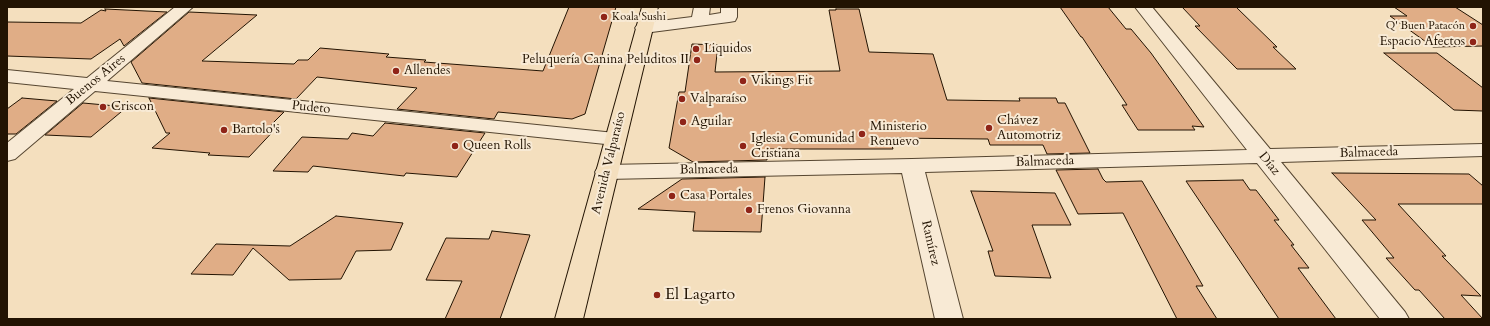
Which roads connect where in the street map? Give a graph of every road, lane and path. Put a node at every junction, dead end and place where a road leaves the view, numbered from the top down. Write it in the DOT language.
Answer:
graph roads {
  1 [pos="185,7"];
  2 [pos="650,7"];
  3 [pos="729,7"];
  4 [pos="1143,7"];
  5 [pos="701,14"];
  6 [pos="644,28"];
  7 [pos="7,76"];
  8 [pos="90,85"];
  9 [pos="615,139"];
  10 [pos="1483,150"];
  11 [pos="7,154"];
  12 [pos="1263,156"];
  13 [pos="912,166"];
  14 [pos="606,172"];
  15 [pos="569,319"];
  16 [pos="949,319"];
  17 [pos="1396,319"];
  1 -- 8 [label="street, Buenos Aires"];
  2 -- 6 [label="main road, Avenida Valparaíso"];
  3 -- 5 [label="street"];
  4 -- 12 [label="street, Díaz"];
  5 -- 6 [label="street"];
  6 -- 9 [label="main road, Avenida Valparaíso"];
  7 -- 8 [label="street, Pudeto"];
  8 -- 9 [label="street, Pudeto"];
  8 -- 11 [label="street, Buenos Aires"];
  9 -- 14 [label="main road, Avenida Valparaíso"];
  10 -- 12 [label="street, Balmaceda"];
  12 -- 13 [label="street, Balmaceda"];
  12 -- 17 [label="street, Díaz"];
  13 -- 14 [label="street, Balmaceda"];
  13 -- 16 [label="street, Ramírez"];
  14 -- 15 [label="main road, Avenida Valparaíso"];
}
